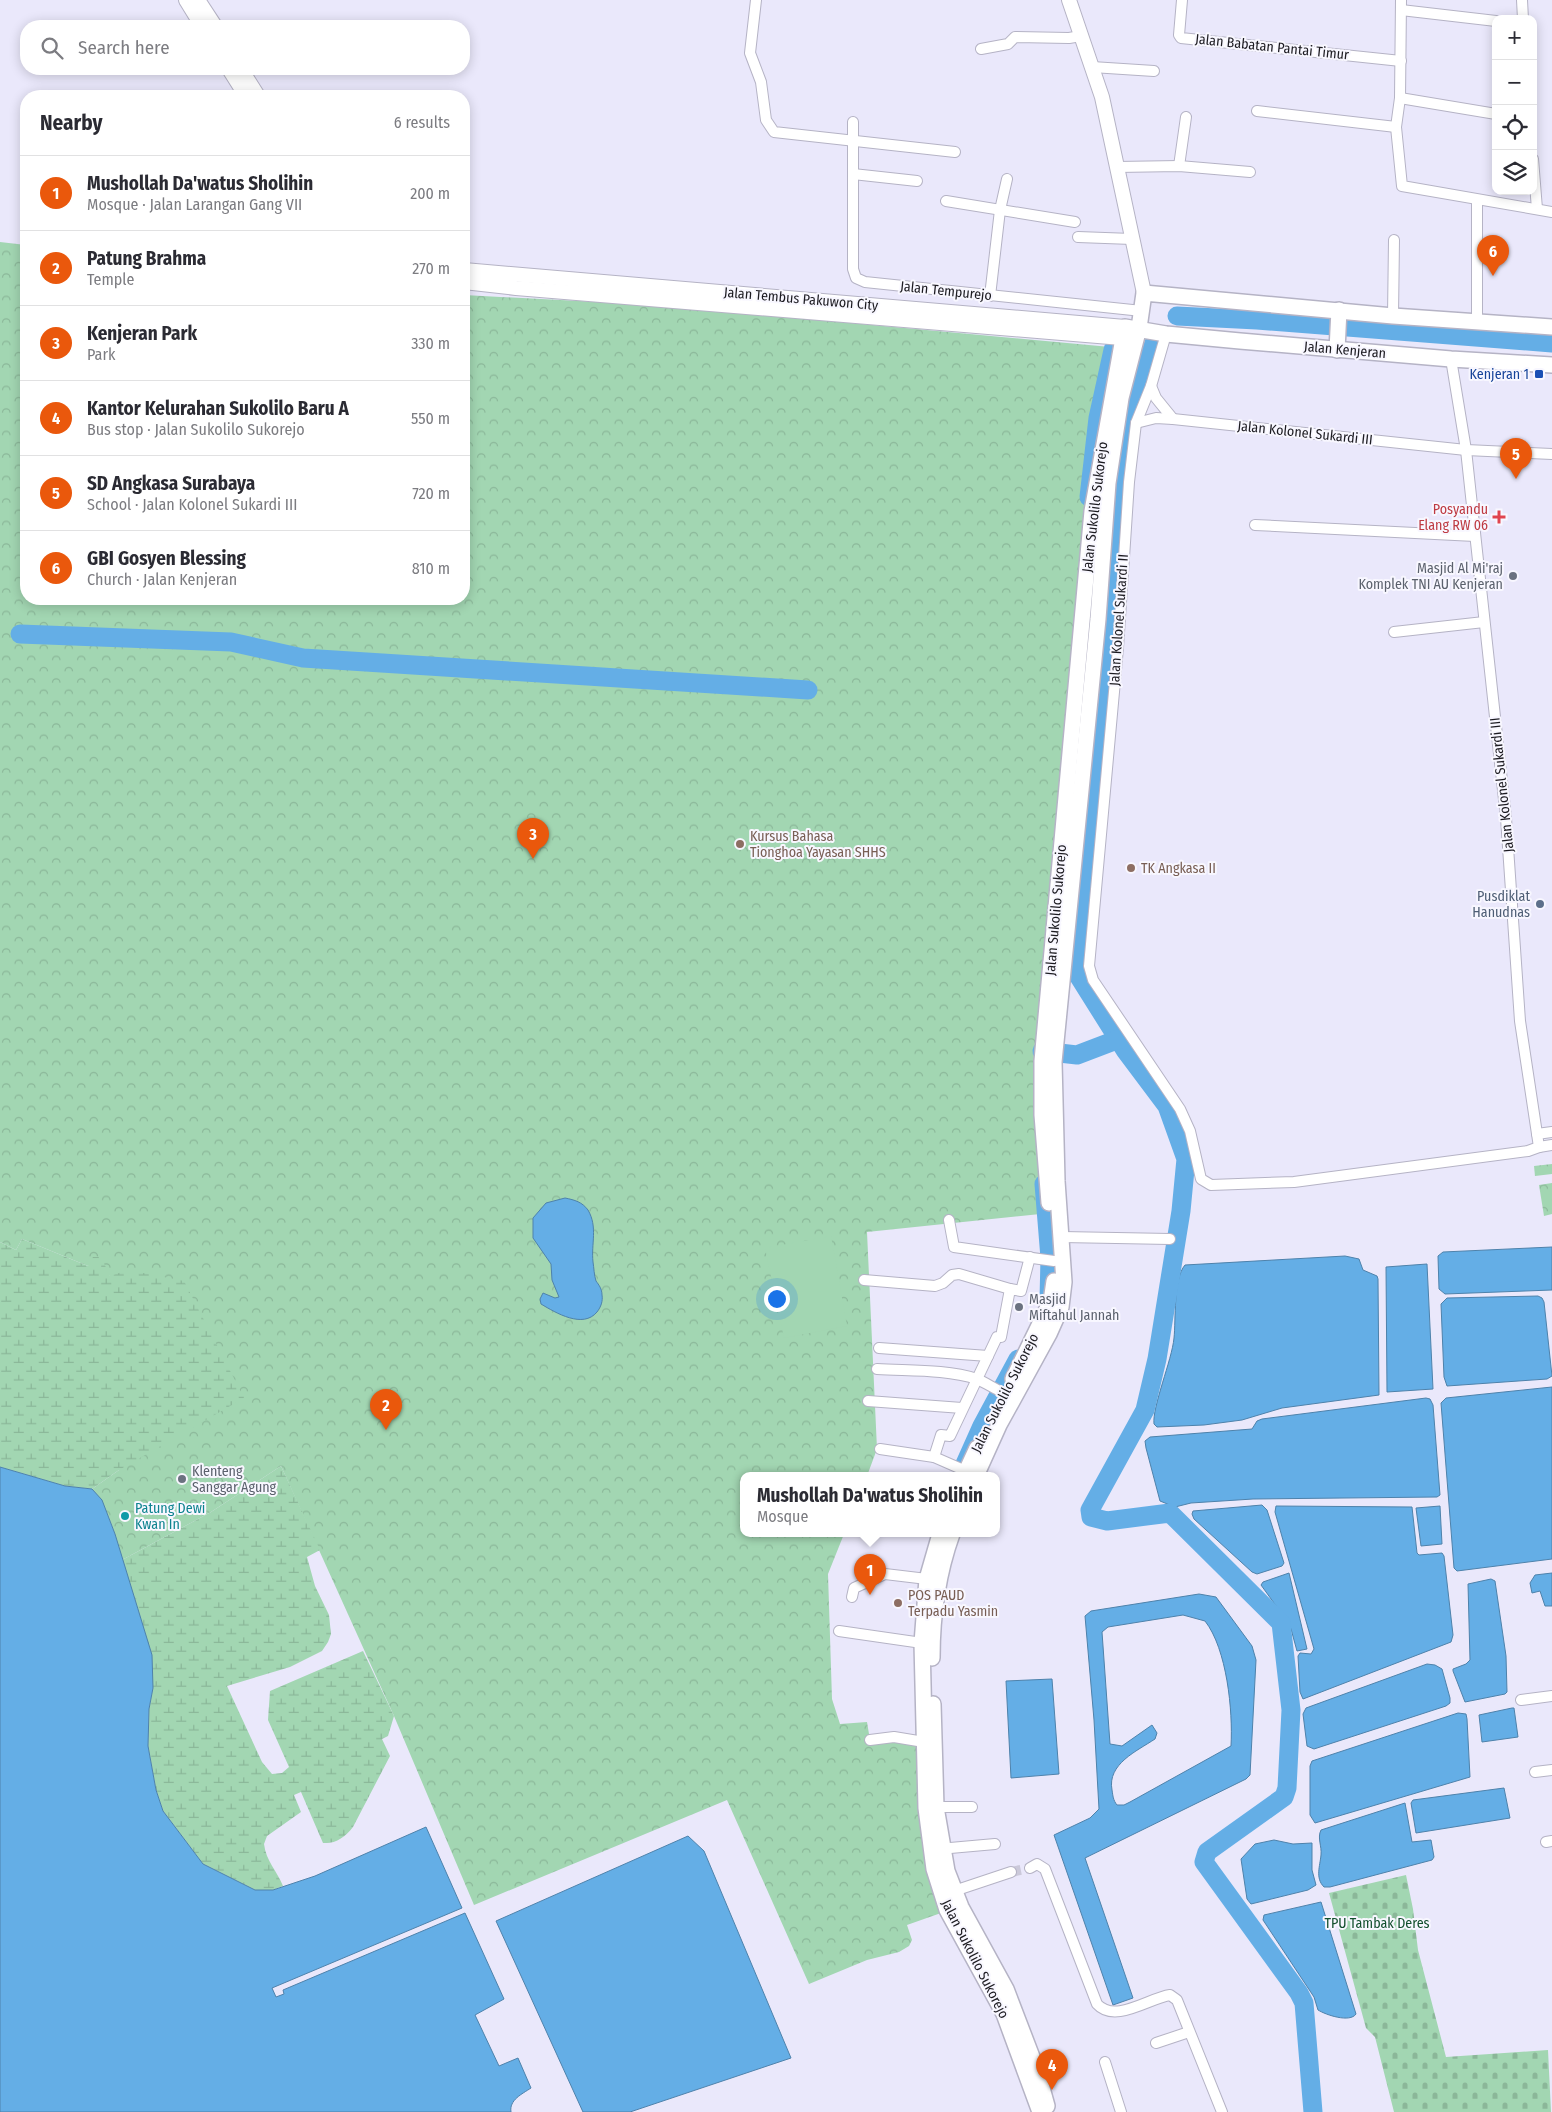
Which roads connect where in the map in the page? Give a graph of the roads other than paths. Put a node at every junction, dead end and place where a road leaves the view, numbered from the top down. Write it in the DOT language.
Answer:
graph roads {
  1 [pos="186,0"];
  2 [pos="198,0"];
  3 [pos="756,0"];
  4 [pos="1069,0"];
  5 [pos="1182,0"];
  6 [pos="1522,0"];
  7 [pos="1401,5"];
  8 [pos="1523,15"];
  9 [pos="198,20"];
  10 [pos="210,20"];
  11 [pos="1492,20"];
  12 [pos="1081,36"];
  13 [pos="981,49"];
  14 [pos="1401,61"];
  15 [pos="1092,67"];
  16 [pos="1154,71"];
  17 [pos="233,75"];
  18 [pos="245,75"];
  19 [pos="242,90"];
  20 [pos="254,90"];
  21 [pos="1400,98"];
  22 [pos="1257,111"];
  23 [pos="1492,113"];
  24 [pos="1186,118"];
  25 [pos="853,122"];
  26 [pos="1396,127"];
  27 [pos="852,142"];
  28 [pos="955,152"];
  29 [pos="1179,166"];
  30 [pos="1117,167"];
  31 [pos="1250,172"];
  32 [pos="853,174"];
  33 [pos="1007,179"];
  34 [pos="917,181"];
  35 [pos="1536,195"];
  36 [pos="1477,200"];
  37 [pos="946,201"];
  38 [pos="1537,209"];
  39 [pos="1000,210"];
  40 [pos="1552,212"];
  41 [pos="1075,222"];
  42 [pos="1078,237"];
  43 [pos="1132,239"];
  44 [pos="1394,240"];
  45 [pos="470,271"];
  46 [pos="470,283"];
  47 [pos="1144,293"];
  48 [pos="990,296"];
  49 [pos="1142,310"];
  50 [pos="1339,312"];
  51 [pos="1393,316"];
  52 [pos="1477,320"];
  53 [pos="1552,326"];
  54 [pos="1130,333"];
  55 [pos="1166,334"];
  56 [pos="1337,348"];
  57 [pos="1451,359"];
  58 [pos="1552,365"];
  59 [pos="1151,386"];
  60 [pos="1174,419"];
  61 [pos="1136,423"];
  62 [pos="1466,450"];
  63 [pos="1552,454"];
  64 [pos="1255,524"];
  65 [pos="1475,536"];
  66 [pos="1082,618"];
  67 [pos="1098,619"];
  68 [pos="1484,622"];
  69 [pos="1394,632"];
  70 [pos="1052,1018"];
  71 [pos="1048,1061"];
  72 [pos="1552,1132"];
  73 [pos="1537,1134"];
  74 [pos="1552,1145"];
  75 [pos="1539,1147"];
  76 [pos="949,1220"];
  77 [pos="1062,1237"];
  78 [pos="1170,1239"];
  79 [pos="1030,1258"];
  80 [pos="1050,1260"];
  81 [pos="864,1280"];
  82 [pos="1059,1282"];
  83 [pos="1010,1289"];
  84 [pos="880,1348"];
  85 [pos="988,1356"];
  86 [pos="877,1369"];
  87 [pos="976,1379"];
  88 [pos="999,1391"];
  89 [pos="868,1400"];
  90 [pos="962,1408"];
  91 [pos="880,1449"];
  92 [pos="934,1457"];
  93 [pos="967,1472"];
  94 [pos="946,1537"];
  95 [pos="926,1579"];
  96 [pos="852,1597"];
  97 [pos="838,1632"];
  98 [pos="920,1642"];
  99 [pos="1552,1696"];
  100 [pos="1521,1700"];
  101 [pos="870,1740"];
  102 [pos="923,1742"];
  103 [pos="1552,1770"];
  104 [pos="1535,1772"];
  105 [pos="931,1807"];
  106 [pos="972,1807"];
  107 [pos="994,1844"];
  108 [pos="937,1849"];
  109 [pos="1030,1868"];
  110 [pos="1011,1872"];
  111 [pos="948,1893"];
  112 [pos="1189,2032"];
  113 [pos="1156,2043"];
  114 [pos="1105,2062"];
  115 [pos="1037,2088"];
  116 [pos="1040,2112"];
  117 [pos="1049,2112"];
  118 [pos="1121,2112"];
  119 [pos="1222,2112"];
  1 -- 9 [label="street"];
  2 -- 10 [label="street"];
  3 -- 27 [label="street"];
  4 -- 12 [label="street"];
  5 -- 14 [label="street, Jalan Babatan Pantai Timur"];
  6 -- 8 [label="street"];
  7 -- 11 [label="street"];
  7 -- 14 [label="street"];
  12 -- 13 [label="street"];
  12 -- 15 [label="street"];
  14 -- 21 [label="street"];
  15 -- 16 [label="street"];
  15 -- 30 [label="street"];
  17 -- 19 [label="street"];
  18 -- 20 [label="street"];
  21 -- 23 [label="street"];
  21 -- 26 [label="street"];
  22 -- 26 [label="street"];
  24 -- 29 [label="street"];
  25 -- 27 [label="street"];
  26 -- 36 [label="street"];
  27 -- 28 [label="street"];
  27 -- 32 [label="street"];
  29 -- 30 [label="street"];
  29 -- 31 [label="street"];
  30 -- 43 [label="street"];
  32 -- 34 [label="street"];
  32 -- 48 [label="street, Jalan Tempurejo"];
  33 -- 39 [label="street"];
  35 -- 38 [label="street"];
  36 -- 38 [label="street"];
  36 -- 52 [label="street"];
  37 -- 39 [label="street"];
  38 -- 40 [label="street"];
  39 -- 41 [label="street"];
  39 -- 48 [label="street"];
  42 -- 43 [label="street"];
  43 -- 47 [label="street"];
  44 -- 51 [label="street"];
  45 -- 54 [label="street, Jalan Tembus Pakuwon City"];
  46 -- 54 [label="street, Jalan Tembus Pakuwon City"];
  47 -- 49 [label="main road"];
  47 -- 50 [label="main road"];
  48 -- 49 [label="street, Jalan Tempurejo"];
  49 -- 54 [label="main road"];
  50 -- 51 [label="main road"];
  50 -- 56 [label="main road"];
  51 -- 52 [label="main road"];
  52 -- 53 [label="main road"];
  54 -- 55 [label="main road, Jalan Kenjeran"];
  54 -- 66 [label="main road, Jalan Sukolilo Sukorejo"];
  54 -- 67 [label="main road, Jalan Sukolilo Sukorejo"];
  55 -- 56 [label="main road, Jalan Kenjeran"];
  55 -- 59 [label="street, Jalan Kolonel Sukardi II"];
  56 -- 57 [label="main road, Jalan Kenjeran"];
  57 -- 58 [label="main road, Jalan Kenjeran"];
  57 -- 62 [label="street, Jalan Kolonel Sukardi III"];
  59 -- 60 [label="street"];
  59 -- 61 [label="street, Jalan Kolonel Sukardi II"];
  60 -- 61 [label="street, Jalan Kolonel Sukardi III"];
  60 -- 62 [label="street, Jalan Kolonel Sukardi III"];
  61 -- 75 [label="street, Jalan Kolonel Sukardi II"];
  62 -- 63 [label="street, Jalan Kolonel Sukardi III"];
  62 -- 65 [label="street, Jalan Kolonel Sukardi III"];
  64 -- 65 [label="street"];
  65 -- 68 [label="street, Jalan Kolonel Sukardi III"];
  66 -- 67 [label="main road"];
  66 -- 70 [label="main road, Jalan Sukolilo Sukorejo"];
  67 -- 70 [label="main road, Jalan Sukolilo Sukorejo"];
  68 -- 69 [label="street"];
  68 -- 73 [label="street, Jalan Kolonel Sukardi III"];
  70 -- 71 [label="main road, Jalan Sukolilo Sukorejo"];
  71 -- 77 [label="main road, Jalan Sukolilo Sukorejo"];
  71 -- 80 [label="main road, Jalan Sukolilo Sukorejo"];
  72 -- 73 [label="street"];
  73 -- 75 [label="street, Jalan Kolonel Sukardi III"];
  74 -- 75 [label="street"];
  76 -- 79 [label="street"];
  77 -- 78 [label="street"];
  77 -- 82 [label="main road, Jalan Sukolilo Sukorejo"];
  79 -- 80 [label="street"];
  79 -- 83 [label="street"];
  80 -- 82 [label="main road, Jalan Sukolilo Sukorejo"];
  81 -- 83 [label="street"];
  82 -- 88 [label="main road, Jalan Sukolilo Sukorejo"];
  82 -- 93 [label="main road, Jalan Sukolilo Sukorejo"];
  83 -- 85 [label="street"];
  84 -- 85 [label="street"];
  85 -- 87 [label="street"];
  86 -- 87 [label="street"];
  87 -- 88 [label="street"];
  87 -- 90 [label="street"];
  88 -- 93 [label="main road, Jalan Sukolilo Sukorejo"];
  89 -- 90 [label="street"];
  90 -- 92 [label="street"];
  91 -- 92 [label="street"];
  92 -- 93 [label="street"];
  94 -- 95 [label="main road, Jalan Sukolilo Sukorejo"];
  95 -- 96 [label="street"];
  95 -- 98 [label="main road, Jalan Sukolilo Sukorejo"];
  97 -- 98 [label="street"];
  98 -- 102 [label="main road, Jalan Sukolilo Sukorejo"];
  99 -- 100 [label="street"];
  101 -- 102 [label="street"];
  102 -- 105 [label="main road, Jalan Sukolilo Sukorejo"];
  103 -- 104 [label="street"];
  105 -- 106 [label="street"];
  105 -- 108 [label="main road, Jalan Sukolilo Sukorejo"];
  107 -- 108 [label="street"];
  108 -- 111 [label="main road, Jalan Sukolilo Sukorejo"];
  109 -- 112 [label="street"];
  110 -- 111 [label="street"];
  111 -- 115 [label="main road, Jalan Sukolilo Sukorejo"];
  112 -- 113 [label="street"];
  112 -- 119 [label="street"];
  114 -- 118 [label="street"];
  115 -- 116 [label="main road, Jalan Sukolilo Sukorejo"];
  115 -- 117 [label="main road, Jalan Sukolilo Sukorejo"];
}
